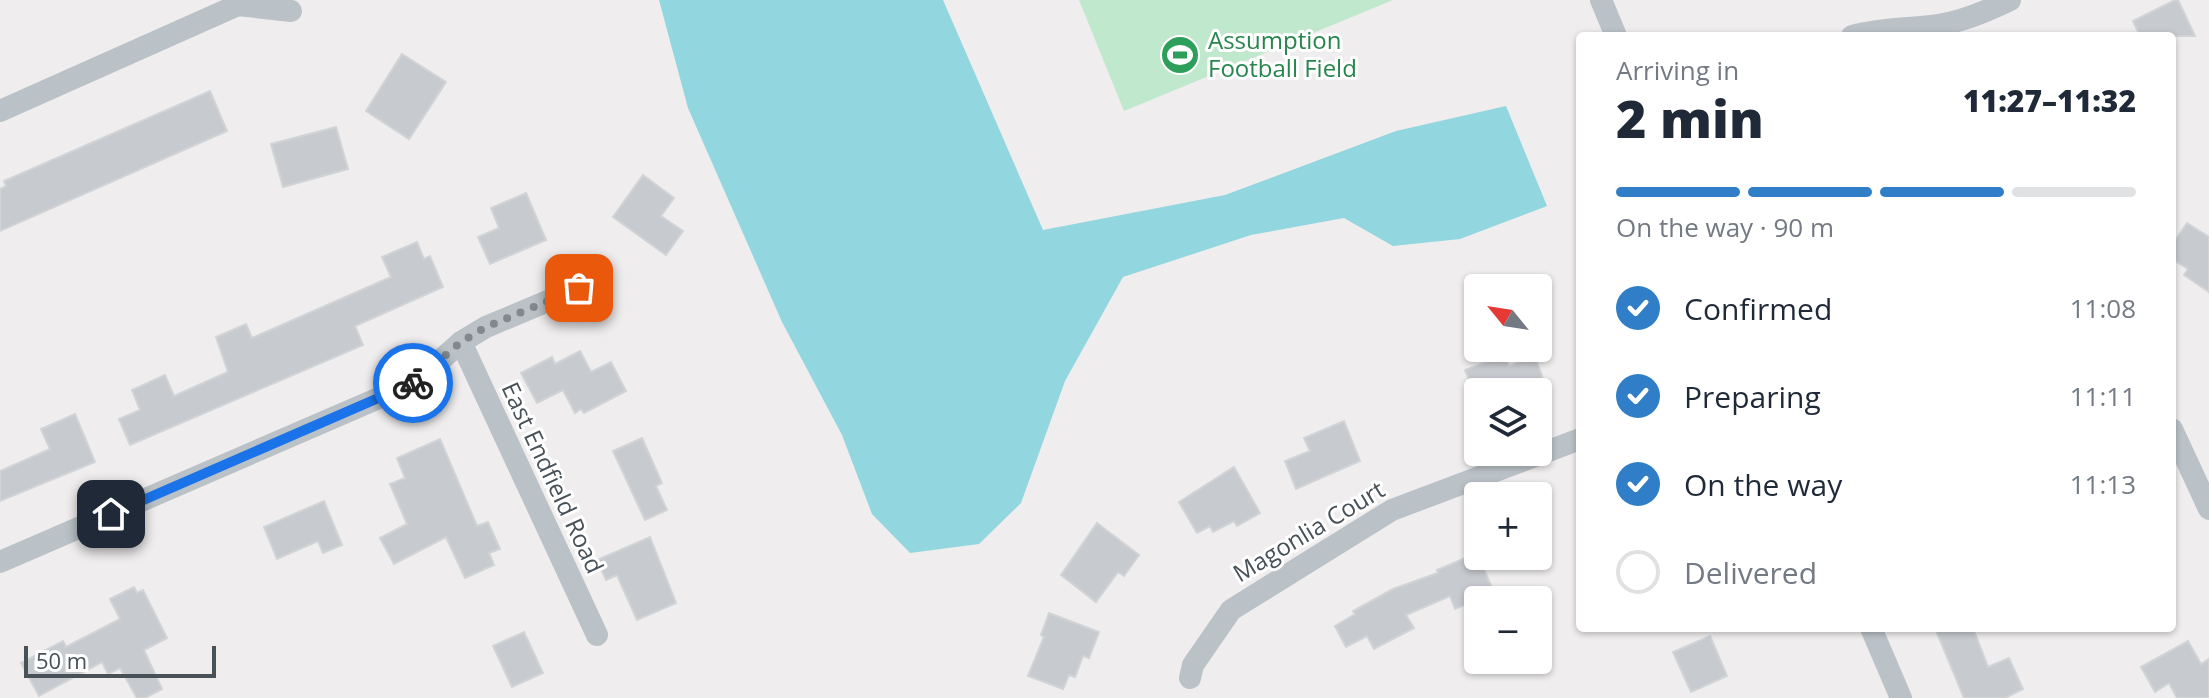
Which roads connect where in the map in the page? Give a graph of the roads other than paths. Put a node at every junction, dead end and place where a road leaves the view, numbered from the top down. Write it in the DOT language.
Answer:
graph roads {
  1 [pos="1601,0"];
  2 [pos="2010,0"];
  3 [pos="291,11"];
  4 [pos="1614,32"];
  5 [pos="1868,32"];
  6 [pos="0,111"];
  7 [pos="579,288"];
  8 [pos="461,342"];
  9 [pos="2176,438"];
  10 [pos="1576,441"];
  11 [pos="2209,509"];
  12 [pos="0,562"];
  13 [pos="1873,632"];
  14 [pos="597,635"];
  15 [pos="1190,678"];
  16 [pos="1901,698"];
  1 -- 4 [label="street"];
  2 -- 5 [label="street"];
  3 -- 6 [label="street"];
  7 -- 8 [label="street"];
  8 -- 12 [label="street"];
  8 -- 14 [label="street, East Endfield Road"];
  9 -- 11 [label="street"];
  10 -- 15 [label="street, Magonlia Court"];
  13 -- 16 [label="street"];
}
